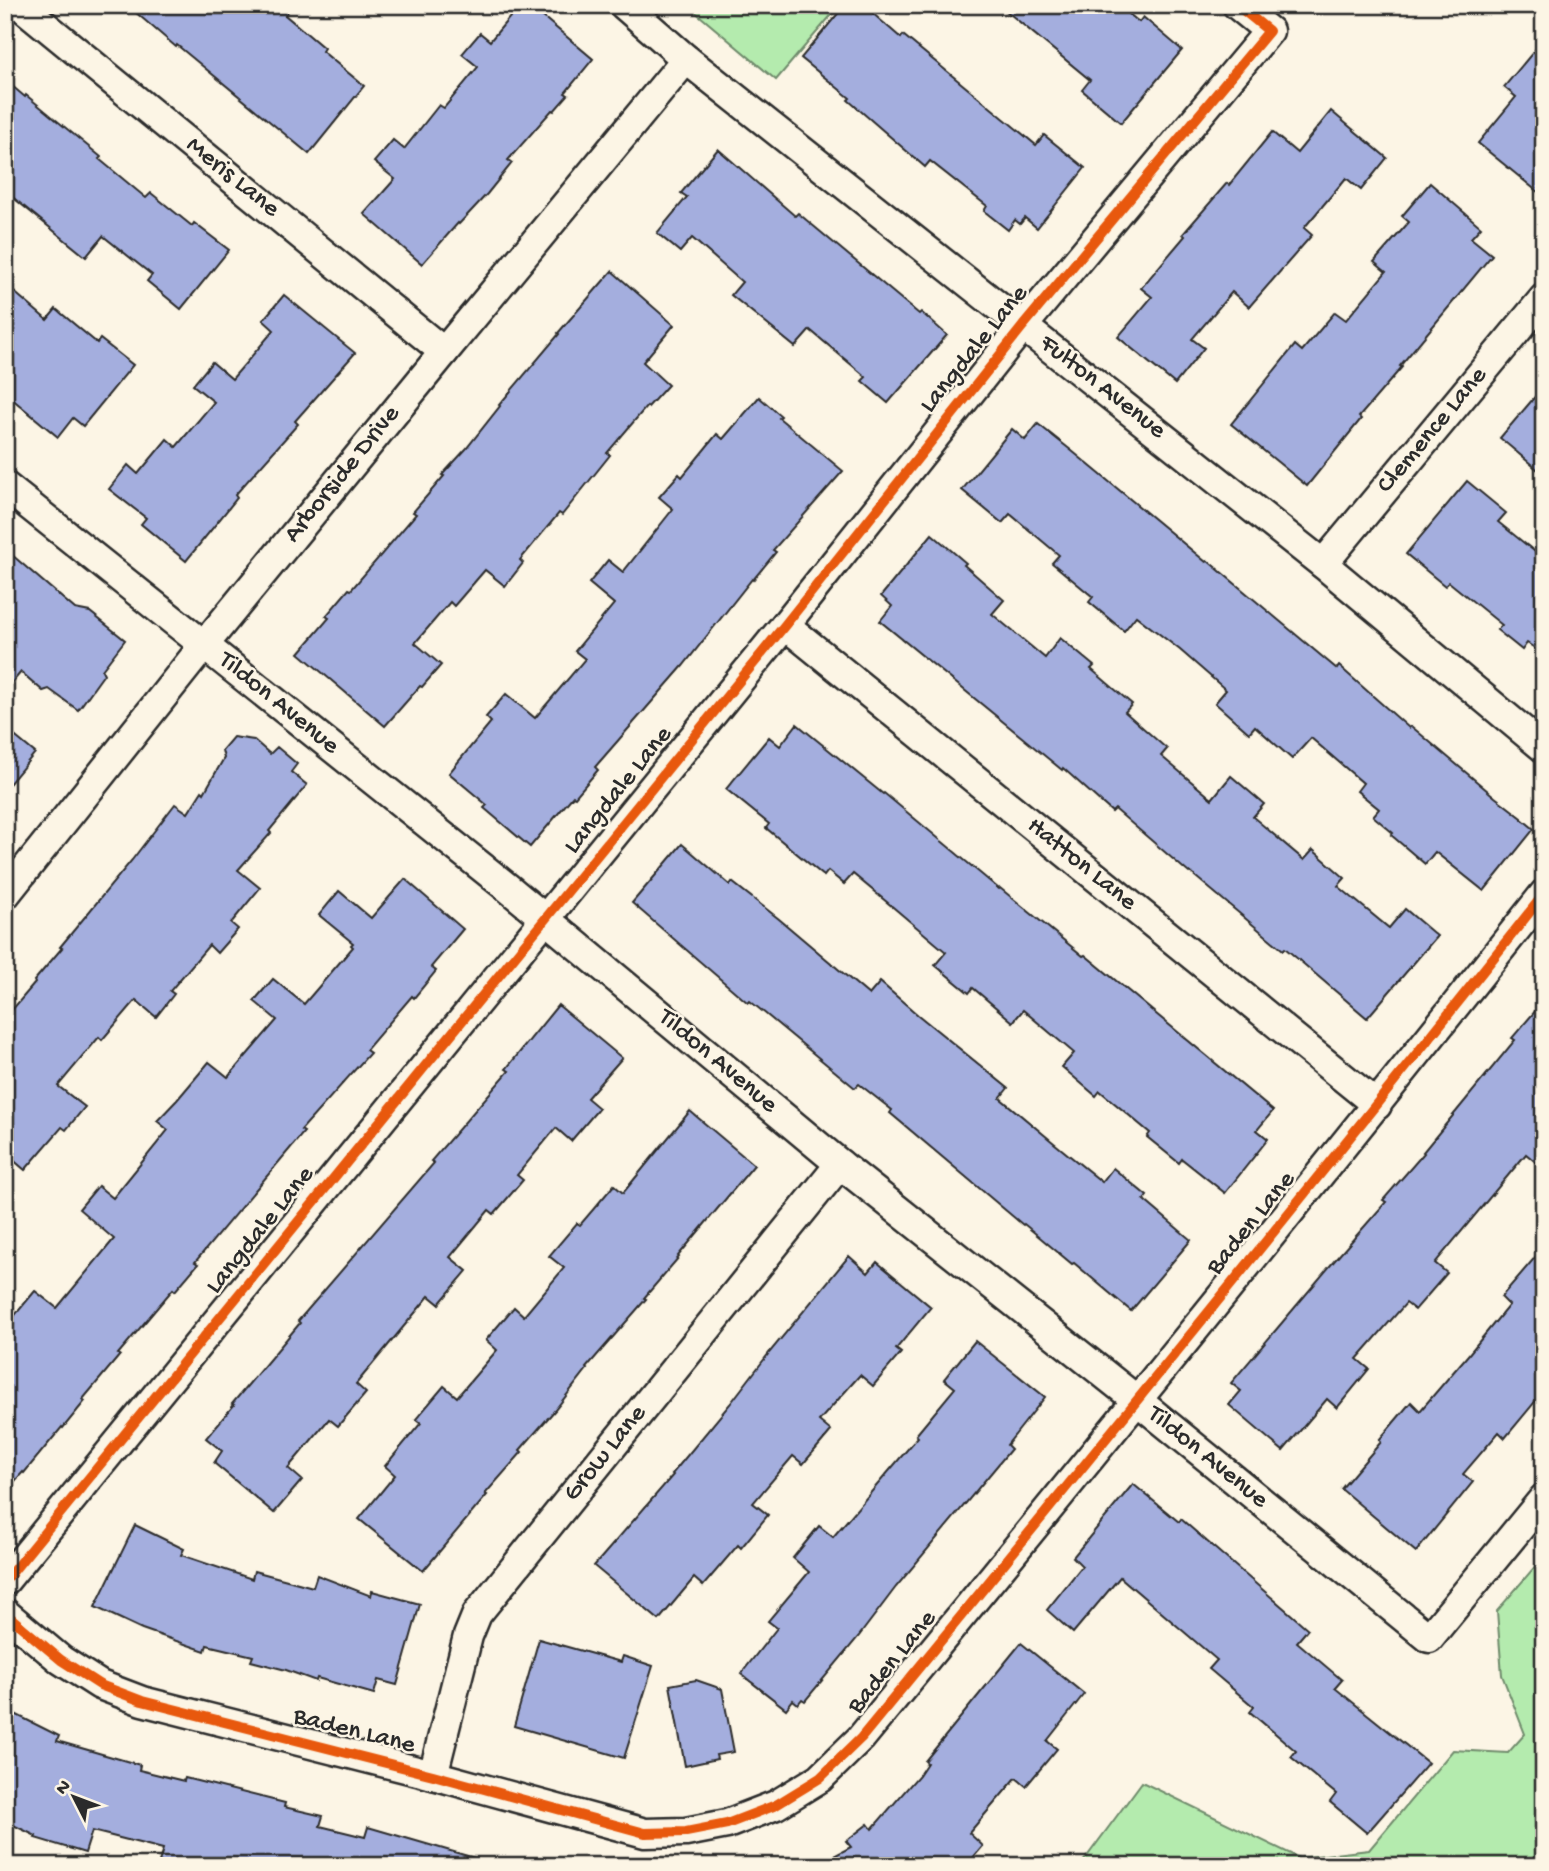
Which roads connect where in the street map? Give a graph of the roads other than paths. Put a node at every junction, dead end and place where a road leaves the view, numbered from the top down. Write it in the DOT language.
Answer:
graph roads {
  1 [pos="20,5"];
  2 [pos="624,5"];
  3 [pos="1237,5"];
  4 [pos="687,59"];
  5 [pos="1544,298"];
  6 [pos="1023,326"];
  7 [pos="444,352"];
  8 [pos="5,486"];
  9 [pos="1322,564"];
  10 [pos="785,625"];
  11 [pos="204,645"];
  12 [pos="1544,748"];
  13 [pos="1544,894"];
  14 [pos="5,895"];
  15 [pos="545,918"];
  16 [pos="1377,1105"];
  17 [pos="840,1164"];
  18 [pos="1138,1401"];
  19 [pos="1544,1499"];
  20 [pos="5,1581"];
  21 [pos="5,1613"];
  22 [pos="433,1775"];
  1 -- 7 [label="street, Meris Lane"];
  2 -- 4 [label="street, Fulton Avenue"];
  3 -- 6 [label="street, Langdale Lane"];
  4 -- 6 [label="street, Fulton Avenue"];
  4 -- 7 [label="street, Arborside Drive"];
  5 -- 9 [label="street, Clemence Lane"];
  6 -- 9 [label="street, Fulton Avenue"];
  6 -- 10 [label="street, Langdale Lane"];
  7 -- 11 [label="street, Arborside Drive"];
  8 -- 11 [label="street, Tildon Avenue"];
  9 -- 12 [label="street, Fulton Avenue"];
  10 -- 15 [label="street, Langdale Lane"];
  10 -- 16 [label="street, Hatton Lane"];
  11 -- 14 [label="street, Arborside Drive"];
  11 -- 15 [label="street, Tildon Avenue"];
  13 -- 16 [label="street, Baden Lane"];
  15 -- 17 [label="street, Tildon Avenue"];
  15 -- 20 [label="street, Langdale Lane"];
  16 -- 18 [label="street, Baden Lane"];
  17 -- 18 [label="street, Tildon Avenue"];
  17 -- 22 [label="street, Grow Lane"];
  18 -- 19 [label="street, Tildon Avenue"];
  18 -- 22 [label="street, Baden Lane"];
  21 -- 22 [label="street, Baden Lane"];
}
